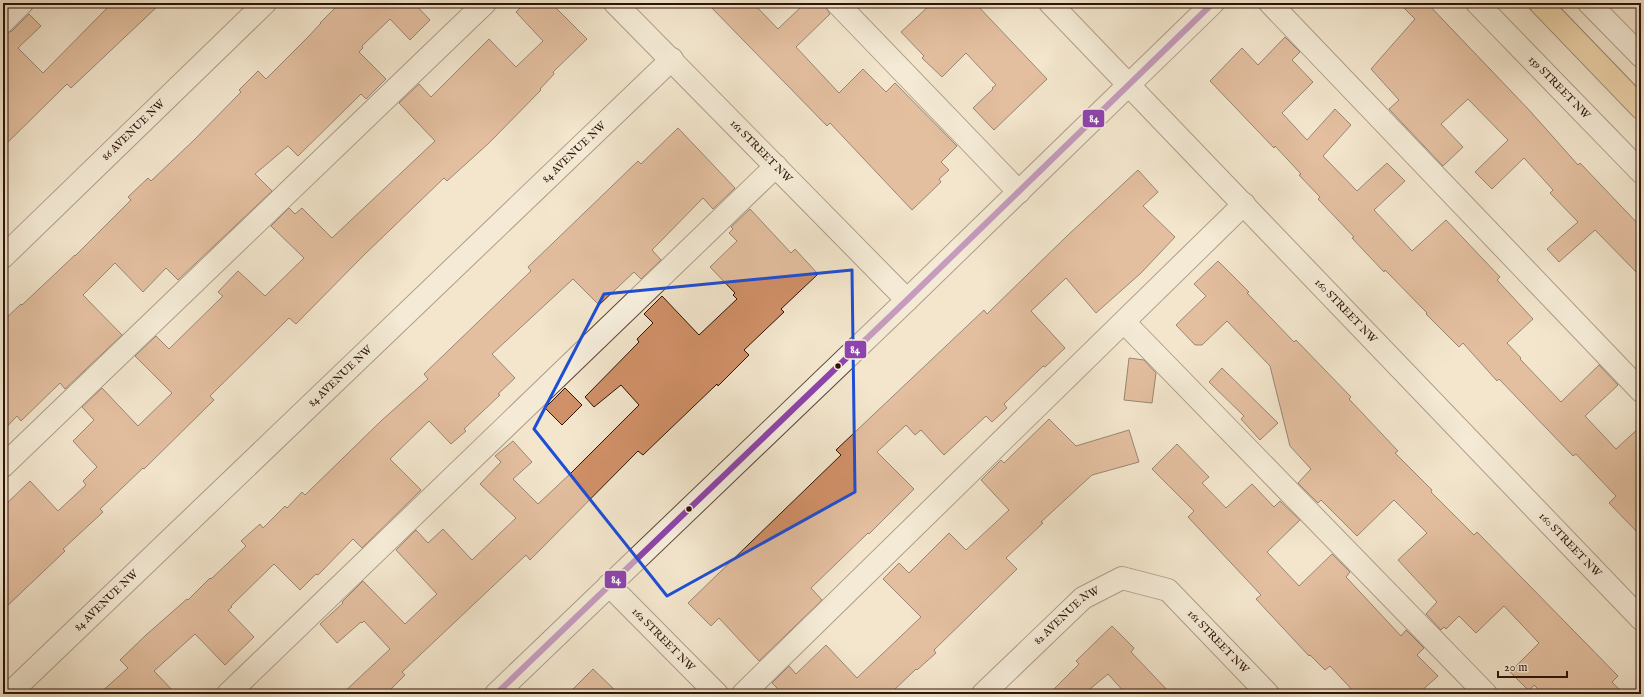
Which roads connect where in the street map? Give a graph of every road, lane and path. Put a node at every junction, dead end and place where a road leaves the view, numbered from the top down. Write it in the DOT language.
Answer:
graph roads {
  1 [pos="22,3"];
  2 [pos="265,3"];
  3 [pos="485,3"];
  4 [pos="615,3"];
  5 [pos="837,3"];
  6 [pos="1050,3"];
  7 [pos="1213,3"];
  8 [pos="1270,3"];
  9 [pos="1477,3"];
  10 [pos="1540,3"];
  11 [pos="1589,3"];
  12 [pos="3,22"];
  13 [pos="1641,56"];
  14 [pos="672,59"];
  15 [pos="1129,85"];
  16 [pos="1641,108"];
  17 [pos="776,166"];
  18 [pos="1641,172"];
  19 [pos="1018,192"];
  20 [pos="1244,204"];
  21 [pos="3,257"];
  22 [pos="907,300"];
  23 [pos="1124,322"];
  24 [pos="1641,391"];
  25 [pos="3,466"];
  26 [pos="608,586"];
  27 [pos="1168,590"];
  28 [pos="1641,619"];
  29 [pos="9,694"];
  30 [pos="228,694"];
  31 [pos="496,694"];
  32 [pos="717,694"];
  33 [pos="743,694"];
  34 [pos="983,694"];
  35 [pos="1268,694"];
  36 [pos="1486,694"];
  1 -- 12 [label="street"];
  2 -- 21 [label="street, 86 AVENUE NW"];
  3 -- 25 [label="street"];
  4 -- 14 [label="street, 161 STREET NW"];
  5 -- 19 [label="street"];
  6 -- 15 [label="street, 160 STREET NW"];
  7 -- 15 [label="street"];
  8 -- 24 [label="street"];
  9 -- 18 [label="street, 159 STREET NW"];
  10 -- 16 [label="main road"];
  11 -- 13 [label="street"];
  14 -- 17 [label="street, 161 STREET NW"];
  14 -- 29 [label="street, 84 AVENUE NW"];
  15 -- 19 [label="street"];
  15 -- 20 [label="street, 160 STREET NW"];
  17 -- 22 [label="street, 161 STREET NW"];
  17 -- 30 [label="street"];
  19 -- 22 [label="street"];
  20 -- 23 [label="street"];
  20 -- 28 [label="street, 160 STREET NW"];
  22 -- 26 [label="street"];
  23 -- 33 [label="street"];
  23 -- 36 [label="street"];
  26 -- 31 [label="street"];
  26 -- 32 [label="street, 162 STREET NW"];
  27 -- 34 [label="street, 82 AVENUE NW"];
  27 -- 35 [label="street, 161 STREET NW"];
}
